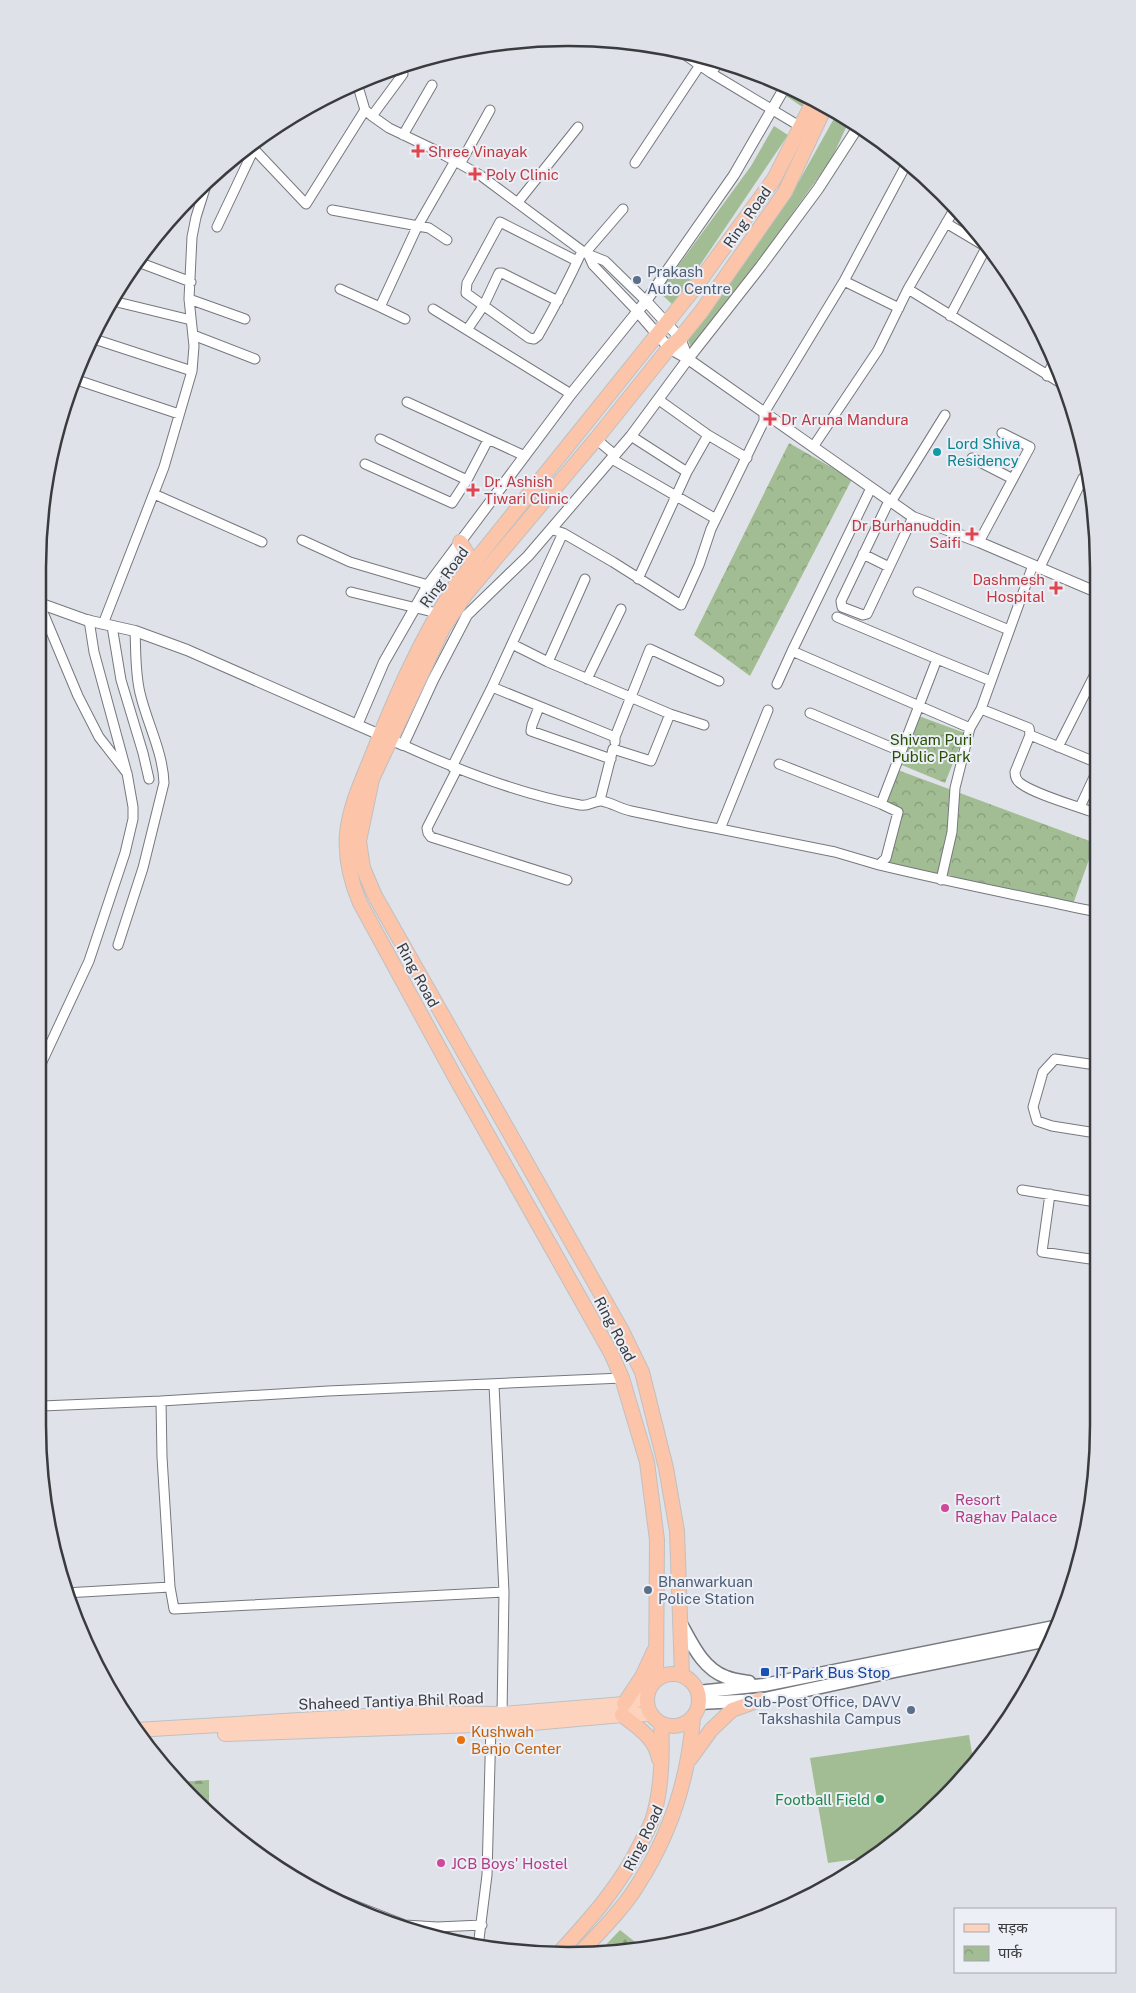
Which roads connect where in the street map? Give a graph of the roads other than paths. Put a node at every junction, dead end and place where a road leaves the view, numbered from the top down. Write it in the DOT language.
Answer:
graph roads {
  1 [pos="696,62"];
  2 [pos="700,65"];
  3 [pos="715,68"];
  4 [pos="711,72"];
  5 [pos="403,74"];
  6 [pos="432,85"];
  7 [pos="359,90"];
  8 [pos="783,93"];
  9 [pos="811,106"];
  10 [pos="490,110"];
  11 [pos="774,110"];
  12 [pos="368,113"];
  13 [pos="822,113"];
  14 [pos="578,127"];
  15 [pos="801,127"];
  16 [pos="855,132"];
  17 [pos="403,135"];
  18 [pos="255,151"];
  19 [pos="247,157"];
  20 [pos="458,162"];
  21 [pos="635,163"];
  22 [pos="904,169"];
  23 [pos="203,196"];
  24 [pos="518,202"];
  25 [pos="623,209"];
  26 [pos="332,210"];
  27 [pos="951,215"];
  28 [pos="946,224"];
  29 [pos="217,227"];
  30 [pos="417,227"];
  31 [pos="973,239"];
  32 [pos="447,240"];
  33 [pos="585,253"];
  34 [pos="984,253"];
  35 [pos="577,261"];
  36 [pos="144,264"];
  37 [pos="844,281"];
  38 [pos="191,282"];
  39 [pos="340,289"];
  40 [pos="908,289"];
  41 [pos="189,299"];
  42 [pos="558,301"];
  43 [pos="646,301"];
  44 [pos="119,302"];
  45 [pos="484,305"];
  46 [pos="380,307"];
  47 [pos="898,308"];
  48 [pos="432,309"];
  49 [pos="636,311"];
  50 [pos="950,316"];
  51 [pos="245,319"];
  52 [pos="405,319"];
  53 [pos="192,320"];
  54 [pos="662,329"];
  55 [pos="467,330"];
  56 [pos="193,335"];
  57 [pos="98,340"];
  58 [pos="675,343"];
  59 [pos="255,359"];
  60 [pos="688,359"];
  61 [pos="1050,369"];
  62 [pos="192,371"];
  63 [pos="1047,376"];
  64 [pos="1054,380"];
  65 [pos="81,381"];
  66 [pos="570,394"];
  67 [pos="659,400"];
  68 [pos="407,402"];
  69 [pos="764,413"];
  70 [pos="179,414"];
  71 [pos="944,414"];
  72 [pos="1002,433"];
  73 [pos="708,435"];
  74 [pos="631,436"];
  75 [pos="380,438"];
  76 [pos="596,439"];
  77 [pos="488,440"];
  78 [pos="813,447"];
  79 [pos="525,456"];
  80 [pos="614,457"];
  81 [pos="747,458"];
  82 [pos="972,458"];
  83 [pos="365,464"];
  84 [pos="687,472"];
  85 [pos="1082,478"];
  86 [pos="1013,479"];
  87 [pos="467,480"];
  88 [pos="871,488"];
  89 [pos="154,494"];
  90 [pos="676,496"];
  91 [pos="890,501"];
  92 [pos="913,517"];
  93 [pos="716,519"];
  94 [pos="553,530"];
  95 [pos="563,533"];
  96 [pos="302,540"];
  97 [pos="262,542"];
  98 [pos="460,542"];
  99 [pos="979,542"];
  100 [pos="863,554"];
  101 [pos="473,563"];
  102 [pos="1036,566"];
  103 [pos="889,567"];
  104 [pos="585,579"];
  105 [pos="638,579"];
  106 [pos="428,585"];
  107 [pos="1090,586"];
  108 [pos="351,592"];
  109 [pos="918,592"];
  110 [pos="46,605"];
  111 [pos="415,609"];
  112 [pos="621,609"];
  113 [pos="437,613"];
  114 [pos="837,617"];
  115 [pos="46,620"];
  116 [pos="89,620"];
  117 [pos="108,625"];
  118 [pos="135,630"];
  119 [pos="1010,630"];
  120 [pos="512,644"];
  121 [pos="792,651"];
  122 [pos="937,659"];
  123 [pos="548,662"];
  124 [pos="587,679"];
  125 [pos="719,681"];
  126 [pos="991,681"];
  127 [pos="777,684"];
  128 [pos="1090,684"];
  129 [pos="492,687"];
  130 [pos="630,697"];
  131 [pos="918,705"];
  132 [pos="540,707"];
  133 [pos="981,709"];
  134 [pos="768,710"];
  135 [pos="810,713"];
  136 [pos="670,714"];
  137 [pos="357,725"];
  138 [pos="704,725"];
  139 [pos="970,728"];
  140 [pos="1030,735"];
  141 [pos="385,737"];
  142 [pos="615,737"];
  143 [pos="403,745"];
  144 [pos="1058,747"];
  145 [pos="900,751"];
  146 [pos="612,754"];
  147 [pos="1090,760"];
  148 [pos="779,764"];
  149 [pos="454,768"];
  150 [pos="127,773"];
  151 [pos="149,779"];
  152 [pos="1090,785"];
  153 [pos="600,800"];
  154 [pos="881,804"];
  155 [pos="1080,807"];
  156 [pos="1090,811"];
  157 [pos="720,829"];
  158 [pos="879,864"];
  159 [pos="567,880"];
  160 [pos="941,880"];
  161 [pos="1090,911"];
  162 [pos="118,945"];
  163 [pos="46,1053"];
  164 [pos="1090,1065"];
  165 [pos="1090,1132"];
  166 [pos="1022,1190"];
  167 [pos="1050,1194"];
  168 [pos="1090,1201"];
  169 [pos="1090,1259"];
  170 [pos="622,1378"];
  171 [pos="494,1385"];
  172 [pos="161,1401"];
  173 [pos="46,1406"];
  174 [pos="170,1587"];
  175 [pos="74,1592"];
  176 [pos="504,1592"];
  177 [pos="681,1624"];
  178 [pos="1049,1627"];
  179 [pos="1043,1641"];
  180 [pos="657,1642"];
  181 [pos="937,1656"];
  182 [pos="682,1675"];
  183 [pos="656,1680"];
  184 [pos="764,1685"];
  185 [pos="647,1697"];
  186 [pos="699,1698"];
  187 [pos="760,1700"];
  188 [pos="623,1710"];
  189 [pos="502,1714"];
  190 [pos="693,1716"];
  191 [pos="656,1719"];
  192 [pos="491,1724"];
  193 [pos="144,1729"];
  194 [pos="150,1738"];
  195 [pos="686,1765"];
  196 [pos="630,1865"];
  197 [pos="482,1925"];
  198 [pos="424,1926"];
  199 [pos="479,1939"];
  200 [pos="585,1946"];
  201 [pos="565,1947"];
  1 -- 2 [label="street"];
  2 -- 4 [label="street"];
  2 -- 21 [label="street"];
  3 -- 4 [label="street"];
  4 -- 11 [label="street"];
  5 -- 12 [label="street"];
  6 -- 17 [label="street"];
  7 -- 12 [label="street"];
  8 -- 11 [label="street"];
  9 -- 15 [label="highway, Ring Road"];
  10 -- 20 [label="street"];
  11 -- 15 [label="street"];
  11 -- 43 [label="street"];
  12 -- 17 [label="street"];
  12 -- 18 [label="street"];
  13 -- 58 [label="highway, Ring Road"];
  14 -- 24 [label="street"];
  15 -- 54 [label="highway, Ring Road"];
  16 -- 60 [label="street"];
  17 -- 20 [label="street"];
  19 -- 29 [label="street"];
  20 -- 24 [label="street"];
  20 -- 30 [label="street"];
  22 -- 37 [label="street"];
  23 -- 38 [label="street"];
  24 -- 33 [label="street"];
  25 -- 33 [label="street"];
  26 -- 30 [label="street"];
  27 -- 28 [label="street"];
  28 -- 31 [label="street"];
  28 -- 40 [label="street"];
  30 -- 32 [label="street"];
  30 -- 46 [label="street"];
  33 -- 35 [label="street"];
  33 -- 43 [label="street"];
  33 -- 49 [label="street"];
  34 -- 50 [label="street"];
  35 -- 42 [label="street"];
  35 -- 45 [label="street"];
  36 -- 38 [label="street"];
  37 -- 47 [label="street"];
  37 -- 69 [label="street"];
  38 -- 41 [label="street"];
  39 -- 46 [label="street"];
  40 -- 47 [label="street"];
  40 -- 50 [label="street"];
  41 -- 51 [label="street"];
  41 -- 53 [label="street"];
  42 -- 45 [label="street"];
  42 -- 45 [label="street"];
  43 -- 49 [label="street"];
  43 -- 54 [label="street"];
  44 -- 53 [label="street"];
  45 -- 55 [label="street"];
  46 -- 52 [label="street"];
  47 -- 78 [label="street"];
  48 -- 55 [label="street"];
  49 -- 54 [label="street"];
  49 -- 66 [label="street"];
  50 -- 63 [label="street"];
  53 -- 56 [label="street"];
  54 -- 58 [label="street"];
  54 -- 101 [label="highway, Ring Road"];
  55 -- 66 [label="street"];
  56 -- 59 [label="street"];
  56 -- 62 [label="street"];
  57 -- 62 [label="street"];
  58 -- 60 [label="street"];
  58 -- 76 [label="highway, Ring Road"];
  60 -- 67 [label="street"];
  60 -- 69 [label="street"];
  61 -- 63 [label="street"];
  62 -- 70 [label="street"];
  63 -- 64 [label="street"];
  65 -- 70 [label="street"];
  66 -- 79 [label="street"];
  67 -- 73 [label="street"];
  67 -- 74 [label="street"];
  68 -- 77 [label="street"];
  69 -- 78 [label="street"];
  69 -- 81 [label="street"];
  70 -- 89 [label="street"];
  71 -- 91 [label="street"];
  72 -- 86 [label="street"];
  73 -- 81 [label="street"];
  73 -- 84 [label="street"];
  74 -- 80 [label="street"];
  74 -- 84 [label="street"];
  75 -- 87 [label="street"];
  76 -- 80 [label="street"];
  76 -- 141 [label="highway, Ring Road"];
  77 -- 79 [label="street"];
  77 -- 87 [label="street"];
  78 -- 88 [label="street"];
  79 -- 98 [label="street"];
  80 -- 90 [label="street"];
  80 -- 94 [label="street"];
  81 -- 93 [label="street"];
  82 -- 86 [label="street"];
  83 -- 87 [label="street"];
  84 -- 90 [label="street"];
  85 -- 102 [label="street"];
  86 -- 99 [label="street"];
  88 -- 91 [label="street"];
  88 -- 121 [label="street"];
  89 -- 97 [label="street"];
  89 -- 117 [label="street"];
  90 -- 93 [label="street"];
  90 -- 105 [label="street"];
  91 -- 92 [label="street"];
  91 -- 100 [label="street"];
  92 -- 99 [label="street"];
  92 -- 103 [label="street"];
  93 -- 105 [label="street"];
  94 -- 95 [label="street"];
  94 -- 143 [label="street"];
  95 -- 105 [label="street"];
  95 -- 120 [label="street"];
  96 -- 106 [label="street"];
  98 -- 101 [label="highway"];
  98 -- 106 [label="street"];
  99 -- 102 [label="street"];
  100 -- 103 [label="street"];
  100 -- 103 [label="street"];
  101 -- 113 [label="highway, Ring Road"];
  102 -- 107 [label="street"];
  102 -- 119 [label="street"];
  104 -- 123 [label="street"];
  106 -- 111 [label="street"];
  108 -- 111 [label="street"];
  109 -- 119 [label="street"];
  110 -- 116 [label="street"];
  111 -- 113 [label="street"];
  111 -- 137 [label="street"];
  112 -- 124 [label="street"];
  113 -- 141 [label="highway, Ring Road"];
  114 -- 122 [label="street"];
  115 -- 150 [label="street"];
  116 -- 117 [label="street"];
  116 -- 150 [label="street"];
  117 -- 118 [label="street"];
  117 -- 151 [label="street"];
  118 -- 137 [label="street"];
  118 -- 162 [label="street"];
  119 -- 126 [label="street"];
  120 -- 123 [label="street"];
  120 -- 129 [label="street"];
  121 -- 127 [label="street"];
  121 -- 131 [label="street"];
  122 -- 126 [label="street"];
  122 -- 131 [label="street"];
  123 -- 124 [label="street"];
  124 -- 130 [label="street"];
  125 -- 130 [label="street"];
  126 -- 133 [label="street"];
  128 -- 144 [label="street"];
  129 -- 132 [label="street"];
  129 -- 149 [label="street"];
  130 -- 136 [label="street"];
  130 -- 142 [label="street"];
  131 -- 139 [label="street"];
  131 -- 145 [label="street"];
  132 -- 142 [label="street"];
  132 -- 146 [label="street"];
  133 -- 139 [label="street"];
  133 -- 140 [label="street"];
  134 -- 157 [label="street"];
  135 -- 145 [label="street"];
  136 -- 138 [label="street"];
  136 -- 146 [label="street"];
  137 -- 141 [label="street"];
  139 -- 160 [label="street"];
  140 -- 144 [label="street"];
  140 -- 155 [label="street"];
  141 -- 143 [label="street"];
  141 -- 170 [label="highway, Ring Road"];
  141 -- 177 [label="highway, Ring Road"];
  142 -- 146 [label="street"];
  143 -- 149 [label="street"];
  144 -- 147 [label="street"];
  145 -- 154 [label="street"];
  146 -- 153 [label="street"];
  148 -- 154 [label="street"];
  149 -- 153 [label="street"];
  149 -- 159 [label="street"];
  150 -- 163 [label="street"];
  152 -- 155 [label="street"];
  153 -- 157 [label="street"];
  154 -- 158 [label="street"];
  155 -- 156 [label="street"];
  157 -- 158 [label="street"];
  158 -- 160 [label="street"];
  160 -- 161 [label="street"];
  164 -- 165 [label="street"];
  166 -- 167 [label="street"];
  167 -- 168 [label="street"];
  167 -- 169 [label="street"];
  170 -- 171 [label="street"];
  170 -- 180 [label="highway, Ring Road"];
  171 -- 172 [label="street"];
  171 -- 176 [label="street"];
  172 -- 173 [label="street"];
  172 -- 174 [label="street"];
  174 -- 175 [label="street"];
  174 -- 176 [label="street"];
  176 -- 189 [label="street"];
  177 -- 182 [label="highway, Ring Road"];
  177 -- 184 [label="main road"];
  178 -- 181 [label="main road"];
  179 -- 181 [label="main road"];
  180 -- 183 [label="highway, Ring Road"];
  180 -- 188 [label="highway"];
  181 -- 184 [label="main road"];
  181 -- 187 [label="main road"];
  182 -- 183 [label="highway"];
  182 -- 186 [label="highway"];
  183 -- 185 [label="highway"];
  184 -- 186 [label="main road"];
  185 -- 188 [label="main road, Shaheed Tantiya Bhil Road"];
  185 -- 191 [label="highway"];
  186 -- 187 [label="main road"];
  186 -- 190 [label="highway"];
  187 -- 195 [label="highway"];
  188 -- 189 [label="main road, Shaheed Tantiya Bhil Road"];
  188 -- 191 [label="main road, Shaheed Tantiya Bhil Road"];
  188 -- 192 [label="main road, Shaheed Tantiya Bhil Road"];
  188 -- 196 [label="highway"];
  189 -- 193 [label="main road, Shaheed Tantiya Bhil Road"];
  190 -- 191 [label="highway"];
  190 -- 195 [label="highway, Ring Road"];
  191 -- 196 [label="highway, Ring Road"];
  192 -- 194 [label="main road, Shaheed Tantiya Bhil Road"];
  192 -- 197 [label="street"];
  195 -- 200 [label="highway, Ring Road"];
  196 -- 201 [label="highway, Ring Road"];
  197 -- 198 [label="street"];
  197 -- 199 [label="street"];
}
